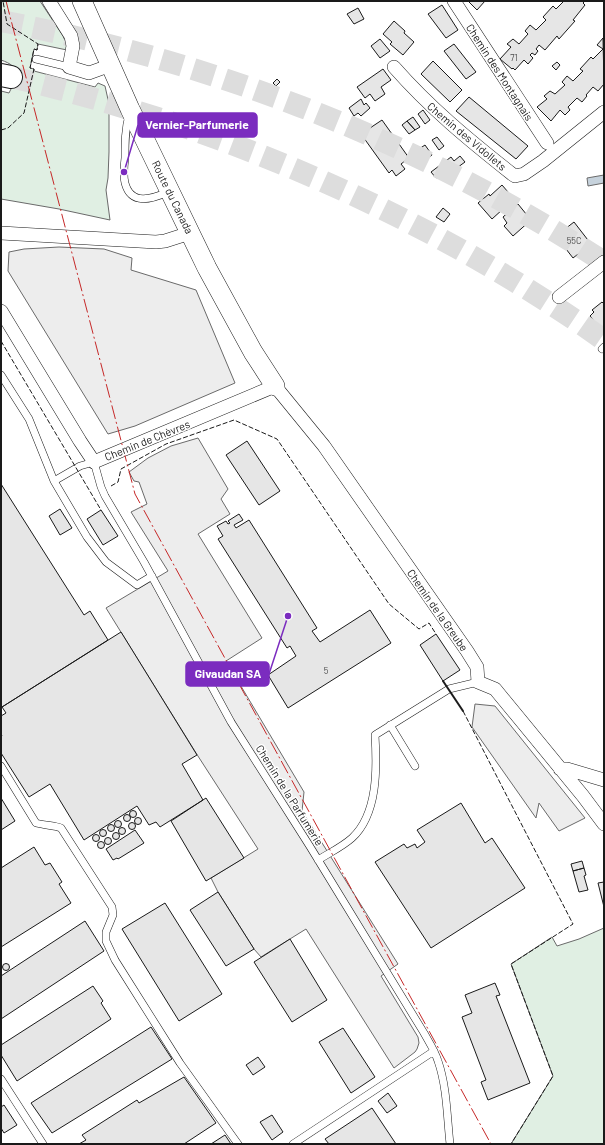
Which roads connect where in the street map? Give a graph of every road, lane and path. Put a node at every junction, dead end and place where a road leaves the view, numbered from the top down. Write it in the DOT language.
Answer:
graph roads {
  1 [pos="49,1"];
  2 [pos="82,1"];
  3 [pos="454,1"];
  4 [pos="36,59"];
  5 [pos="111,65"];
  6 [pos="394,67"];
  7 [pos="69,68"];
  8 [pos="130,109"];
  9 [pos="604,112"];
  10 [pos="547,143"];
  11 [pos="170,191"];
  12 [pos="1,233"];
  13 [pos="190,233"];
  14 [pos="604,262"];
  15 [pos="559,297"];
  16 [pos="1,311"];
  17 [pos="1,375"];
  18 [pos="275,386"];
  19 [pos="94,462"];
  20 [pos="54,481"];
  21 [pos="152,576"];
  22 [pos="478,682"];
  23 [pos="390,725"];
  24 [pos="1,766"];
  25 [pos="415,766"];
  26 [pos="560,769"];
  27 [pos="604,780"];
  28 [pos="604,824"];
  29 [pos="318,860"];
  30 [pos="434,1051"];
  31 [pos="1,1080"];
  32 [pos="43,1144"];
  33 [pos="238,1144"];
  34 [pos="293,1144"];
  35 [pos="450,1144"];
  1 -- 7 [label="street"];
  2 -- 5 [label="street, Route du Canada"];
  3 -- 10 [label="street, Chemin des Montagnais"];
  4 -- 7 [label="lane"];
  5 -- 7 [label="street"];
  5 -- 8 [label="street, Route du Canada"];
  6 -- 9 [label="street, Chemin des Vidollets"];
  8 -- 11 [label="street, Route du Canada"];
  8 -- 11 [label="lane"];
  11 -- 13 [label="street, Route du Canada"];
  12 -- 13 [label="street"];
  13 -- 18 [label="street, Route du Canada"];
  14 -- 15 [label="street"];
  16 -- 19 [label="street, Chemin de Chèvres"];
  17 -- 20 [label="lane"];
  18 -- 19 [label="street, Chemin de Chèvres"];
  18 -- 22 [label="street, Chemin de la Greube"];
  19 -- 20 [label="lane"];
  19 -- 21 [label="lane, Chemin de la Parfumerie"];
  20 -- 21 [label="lane"];
  21 -- 29 [label="lane, Chemin de la Parfumerie"];
  22 -- 23 [label="lane"];
  22 -- 26 [label="street"];
  23 -- 25 [label="lane"];
  23 -- 29 [label="lane"];
  24 -- 33 [label="lane"];
  26 -- 27 [label="street"];
  26 -- 28 [label="street"];
  29 -- 30 [label="lane, Chemin de la Parfumerie"];
  30 -- 34 [label="lane"];
  30 -- 35 [label="lane, Chemin de la Parfumerie"];
  31 -- 32 [label="lane"];
}
